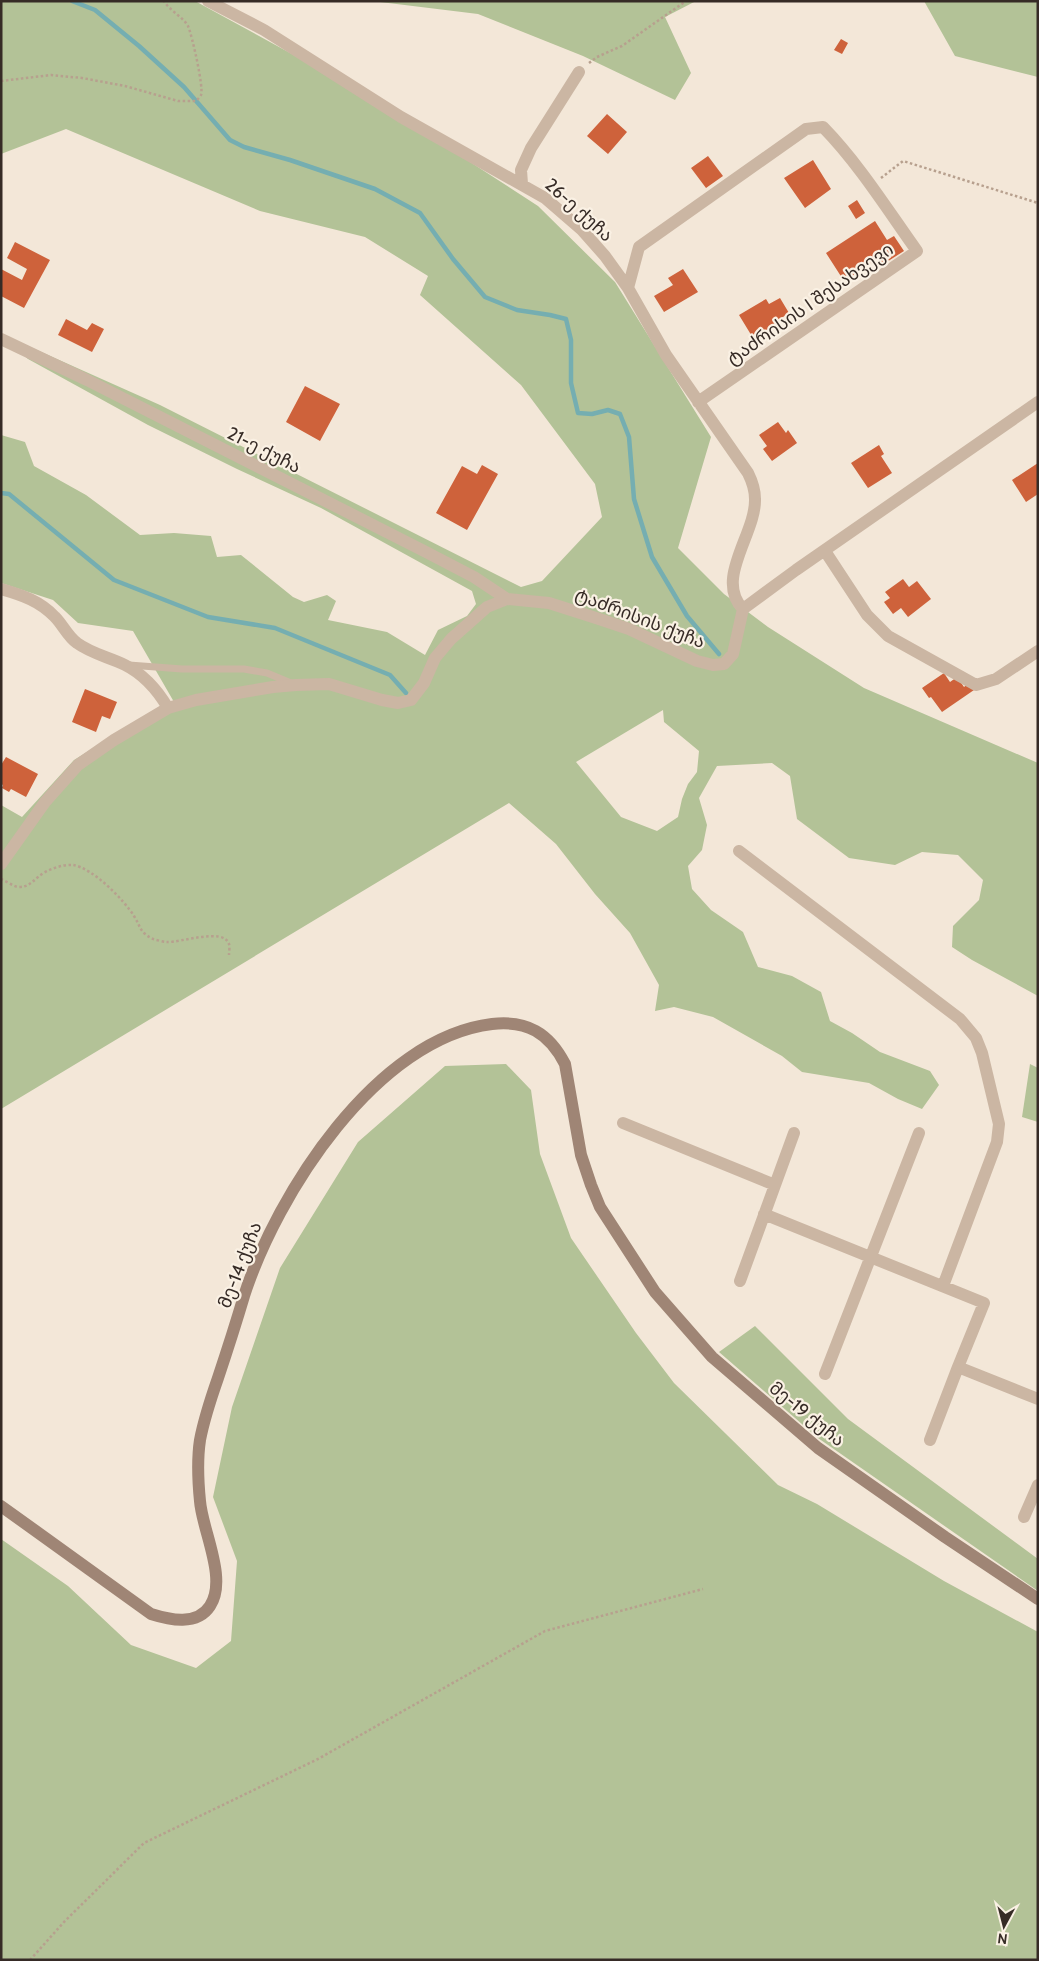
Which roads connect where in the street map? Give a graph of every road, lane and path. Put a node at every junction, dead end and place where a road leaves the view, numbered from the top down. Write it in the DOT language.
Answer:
graph roads {
  1 [pos="164,1"];
  2 [pos="208,1"];
  3 [pos="686,1"];
  4 [pos="579,72"];
  5 [pos="1,81"];
  6 [pos="522,184"];
  7 [pos="871,185"];
  8 [pos="1038,203"];
  9 [pos="628,288"];
  10 [pos="1,339"];
  11 [pos="698,402"];
  12 [pos="1038,402"];
  13 [pos="825,551"];
  14 [pos="1,589"];
  15 [pos="507,599"];
  16 [pos="743,610"];
  17 [pos="1038,651"];
  18 [pos="124,665"];
  19 [pos="296,686"];
  20 [pos="168,708"];
  21 [pos="739,851"];
  22 [pos="1,864"];
  23 [pos="1,879"];
  24 [pos="229,955"];
  25 [pos="623,1123"];
  26 [pos="794,1133"];
  27 [pos="919,1133"];
  28 [pos="775,1184"];
  29 [pos="600,1208"];
  30 [pos="764,1214"];
  31 [pos="870,1257"];
  32 [pos="740,1281"];
  33 [pos="943,1286"];
  34 [pos="958,1367"];
  35 [pos="825,1374"];
  36 [pos="1038,1400"];
  37 [pos="930,1440"];
  38 [pos="1038,1485"];
  39 [pos="1,1506"];
  40 [pos="1024,1518"];
  41 [pos="703,1589"];
  42 [pos="1038,1599"];
  43 [pos="30,1960"];
  1 -- 5 [label="path"];
  2 -- 6 [label="street, 26-ე ქუჩა"];
  3 -- 4 [label="path"];
  4 -- 6 [label="street"];
  6 -- 9 [label="street, 26-ე ქუჩა"];
  7 -- 8 [label="path"];
  7 -- 9 [label="street, ტაძრისის I შესახვევი"];
  7 -- 11 [label="street, ტაძრისის I შესახვევი"];
  9 -- 11 [label="street, 26-ე ქუჩა"];
  10 -- 15 [label="street, 21-ე ქუჩა"];
  11 -- 16 [label="street, 26-ე ქუჩა"];
  12 -- 13 [label="street"];
  13 -- 16 [label="street"];
  13 -- 17 [label="street"];
  14 -- 18 [label="street"];
  15 -- 16 [label="street, ტაძრისის ქუჩა"];
  15 -- 19 [label="street"];
  18 -- 19 [label="lane"];
  18 -- 20 [label="street"];
  19 -- 20 [label="street"];
  20 -- 22 [label="street"];
  21 -- 33 [label="street"];
  23 -- 24 [label="path"];
  25 -- 28 [label="street"];
  26 -- 28 [label="street"];
  27 -- 31 [label="street"];
  28 -- 30 [label="street"];
  29 -- 39 [label="street, მე-14 ქუჩა"];
  29 -- 42 [label="street, მე-19 ქუჩა"];
  30 -- 31 [label="street"];
  30 -- 32 [label="street"];
  31 -- 33 [label="street"];
  31 -- 35 [label="street"];
  33 -- 34 [label="street"];
  34 -- 36 [label="street"];
  34 -- 37 [label="street"];
  38 -- 40 [label="street"];
  41 -- 43 [label="path"];
}
